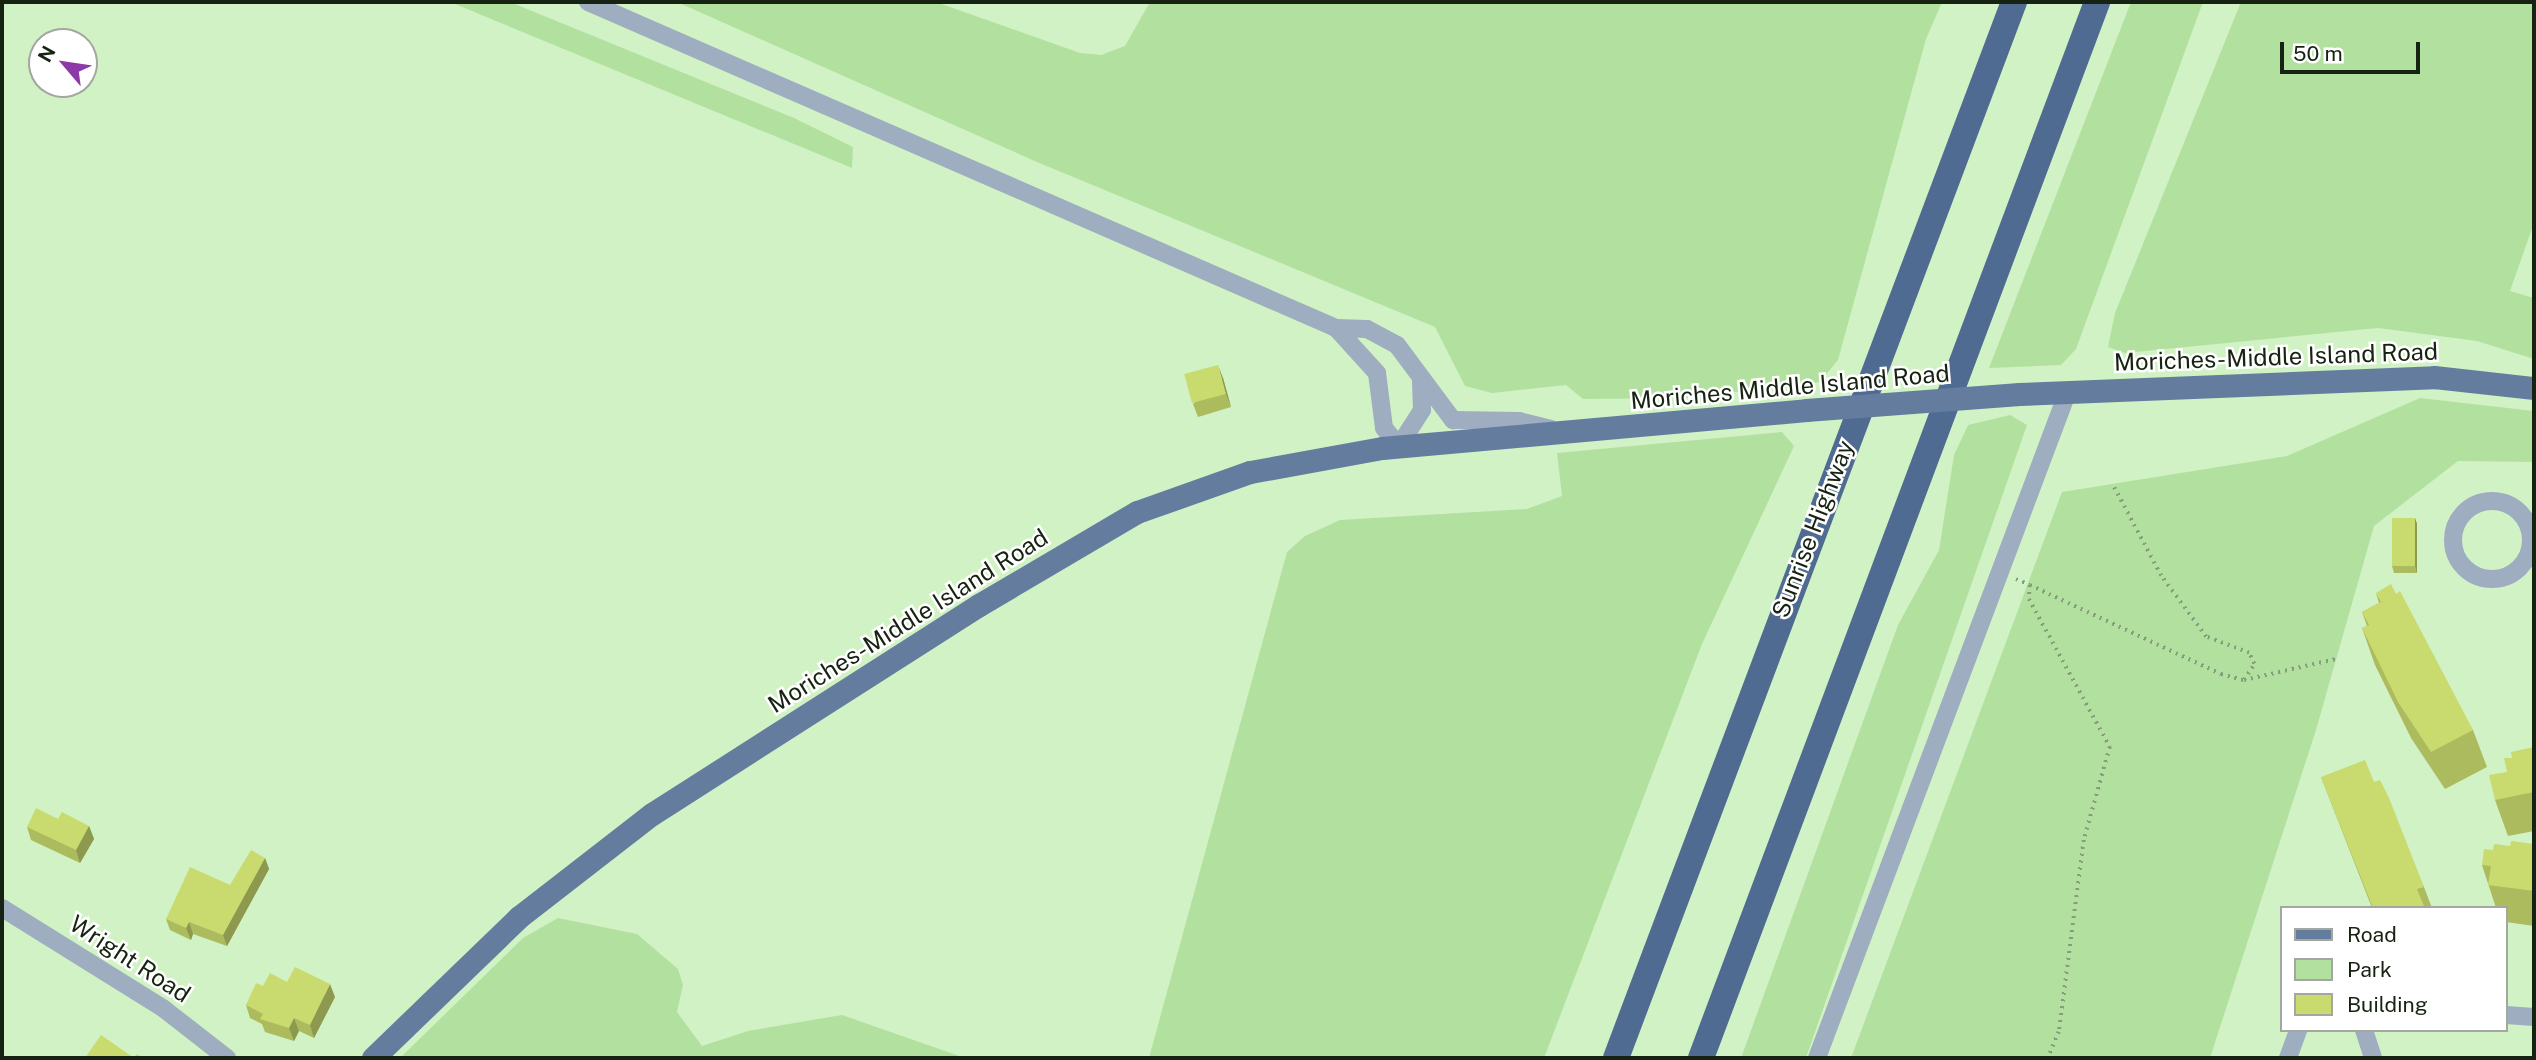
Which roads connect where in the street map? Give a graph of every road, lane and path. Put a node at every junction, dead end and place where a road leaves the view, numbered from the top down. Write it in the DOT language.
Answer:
graph roads {
  1 [pos="588,2"];
  2 [pos="2014,2"];
  3 [pos="2097,2"];
  4 [pos="1336,328"];
  5 [pos="1421,381"];
  6 [pos="2534,388"];
  7 [pos="2068,391"];
  8 [pos="2019,394"];
  9 [pos="1566,433"];
  10 [pos="1399,446"];
  11 [pos="2112,484"];
  12 [pos="2532,530"];
  13 [pos="2000,572"];
  14 [pos="2031,586"];
  15 [pos="2336,659"];
  16 [pos="2244,680"];
  17 [pos="2,908"];
  18 [pos="2508,1015"];
  19 [pos="2534,1017"];
  20 [pos="2297,1032"];
  21 [pos="2367,1032"];
  22 [pos="227,1058"];
  23 [pos="373,1058"];
  24 [pos="1616,1058"];
  25 [pos="1701,1058"];
  26 [pos="1817,1058"];
  27 [pos="2048,1058"];
  28 [pos="2288,1058"];
  29 [pos="2373,1058"];
  1 -- 4 [label="street"];
  2 -- 24 [label="highway, Sunrise Highway"];
  3 -- 25 [label="highway"];
  4 -- 5 [label="street"];
  4 -- 10 [label="street"];
  5 -- 9 [label="street"];
  5 -- 10 [label="street"];
  6 -- 7 [label="main road, Moriches-Middle Island Road"];
  7 -- 8 [label="main road, Moriches-Middle Island Road"];
  7 -- 13 [label="street"];
  8 -- 9 [label="main road, Moriches Middle Island Road, bridge"];
  9 -- 10 [label="main road, Moriches-Middle Island Road"];
  10 -- 23 [label="main road, Moriches-Middle Island Road"];
  11 -- 16 [label="path"];
  12 -- 12 [label="street"];
  13 -- 14 [label="path"];
  13 -- 26 [label="street"];
  14 -- 16 [label="path"];
  14 -- 27 [label="path"];
  15 -- 16 [label="path"];
  17 -- 22 [label="street, Wright Road"];
  18 -- 19 [label="street"];
  20 -- 28 [label="street"];
  21 -- 29 [label="street"];
}
